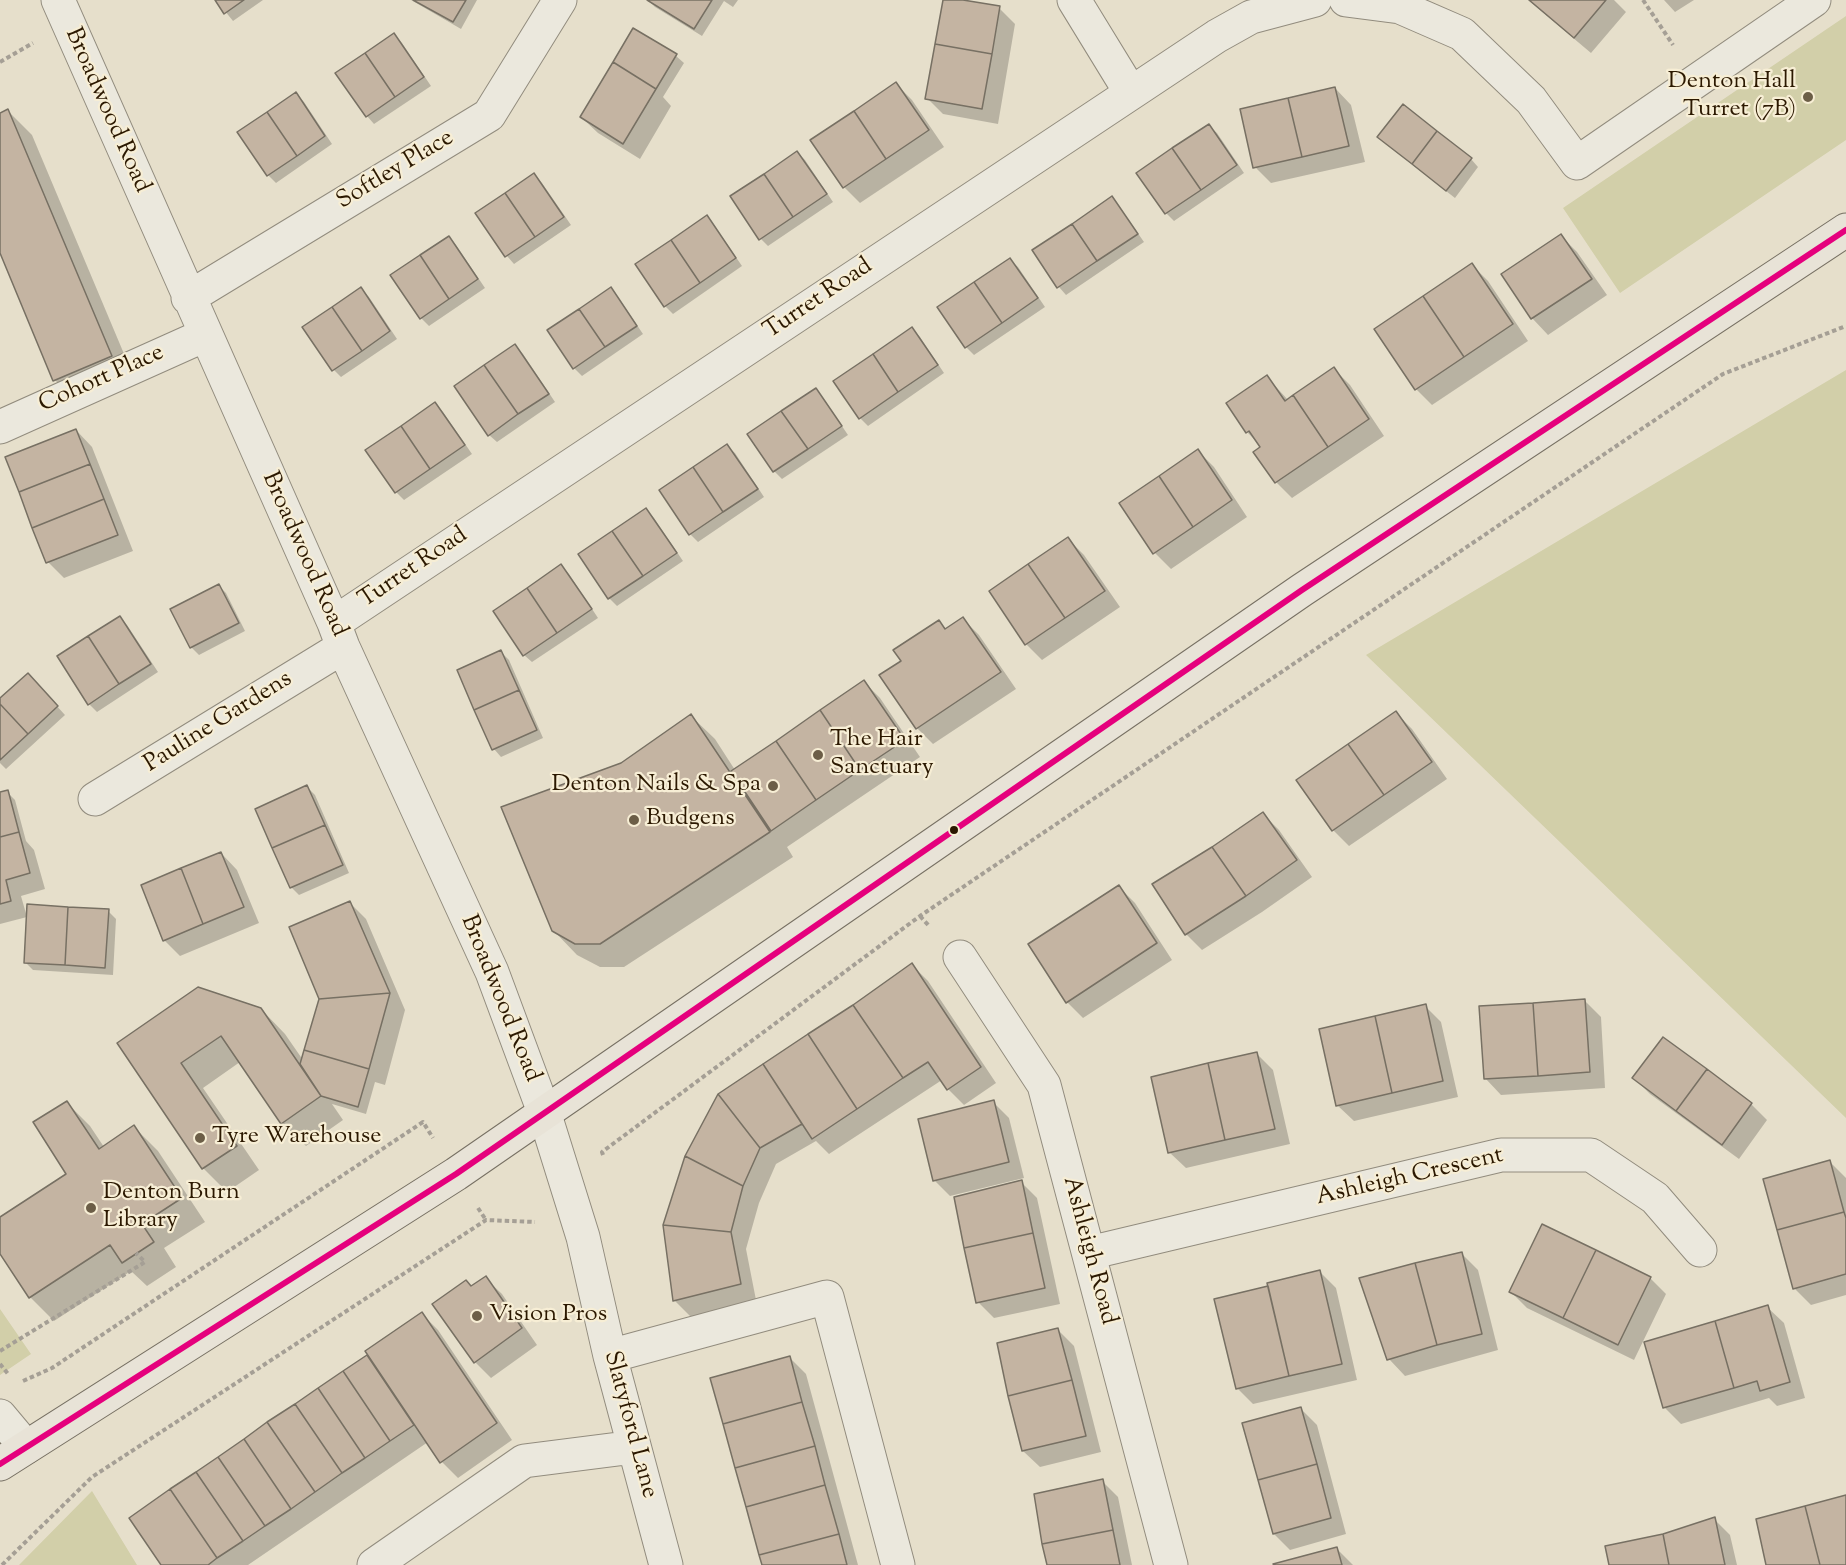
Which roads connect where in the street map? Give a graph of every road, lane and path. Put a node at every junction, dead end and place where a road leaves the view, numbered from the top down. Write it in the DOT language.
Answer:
graph roads {
  1 [pos="58,0"];
  2 [pos="560,0"];
  3 [pos="1074,0"];
  4 [pos="1315,0"];
  5 [pos="1346,0"];
  6 [pos="1643,0"];
  7 [pos="1814,0"];
  8 [pos="1696,81"];
  9 [pos="1131,93"];
  10 [pos="1841,235"];
  11 [pos="188,298"];
  12 [pos="1846,326"];
  13 [pos="205,335"];
  14 [pos="0,427"];
  15 [pos="338,635"];
  16 [pos="95,799"];
  17 [pos="960,957"];
  18 [pos="544,1112"];
  19 [pos="423,1122"];
  20 [pos="602,1152"];
  21 [pos="486,1220"];
  22 [pos="1700,1250"];
  23 [pos="136,1253"];
  24 [pos="1089,1253"];
  25 [pos="0,1351"];
  26 [pos="610,1356"];
  27 [pos="16,1384"];
  28 [pos="0,1416"];
  29 [pos="634,1447"];
  30 [pos="13,1456"];
  31 [pos="2,1565"];
  32 [pos="374,1565"];
  33 [pos="666,1565"];
  34 [pos="898,1565"];
  35 [pos="1171,1565"];
  1 -- 11 [label="street, Broadwood Road"];
  2 -- 11 [label="street, Softley Place"];
  3 -- 9 [label="street"];
  4 -- 9 [label="street, Turret Road"];
  5 -- 8 [label="street"];
  6 -- 8 [label="path"];
  7 -- 8 [label="street"];
  9 -- 15 [label="street, Turret Road"];
  10 -- 18 [label="main road"];
  11 -- 13 [label="street, Broadwood Road"];
  12 -- 20 [label="path"];
  13 -- 14 [label="street, Cohort Place"];
  13 -- 15 [label="street, Broadwood Road"];
  15 -- 16 [label="street, Pauline Gardens"];
  15 -- 18 [label="street, Broadwood Road"];
  17 -- 24 [label="street, Ashleigh Road"];
  18 -- 26 [label="street, Slatyford Lane"];
  18 -- 30 [label="main road"];
  19 -- 27 [label="path"];
  21 -- 31 [label="path"];
  22 -- 24 [label="street, Ashleigh Crescent"];
  23 -- 25 [label="path"];
  24 -- 35 [label="street, Ashleigh Road"];
  26 -- 29 [label="street, Slatyford Lane"];
  26 -- 34 [label="street"];
  28 -- 30 [label="street"];
  29 -- 32 [label="street"];
  29 -- 33 [label="street, Slatyford Lane"];
}
